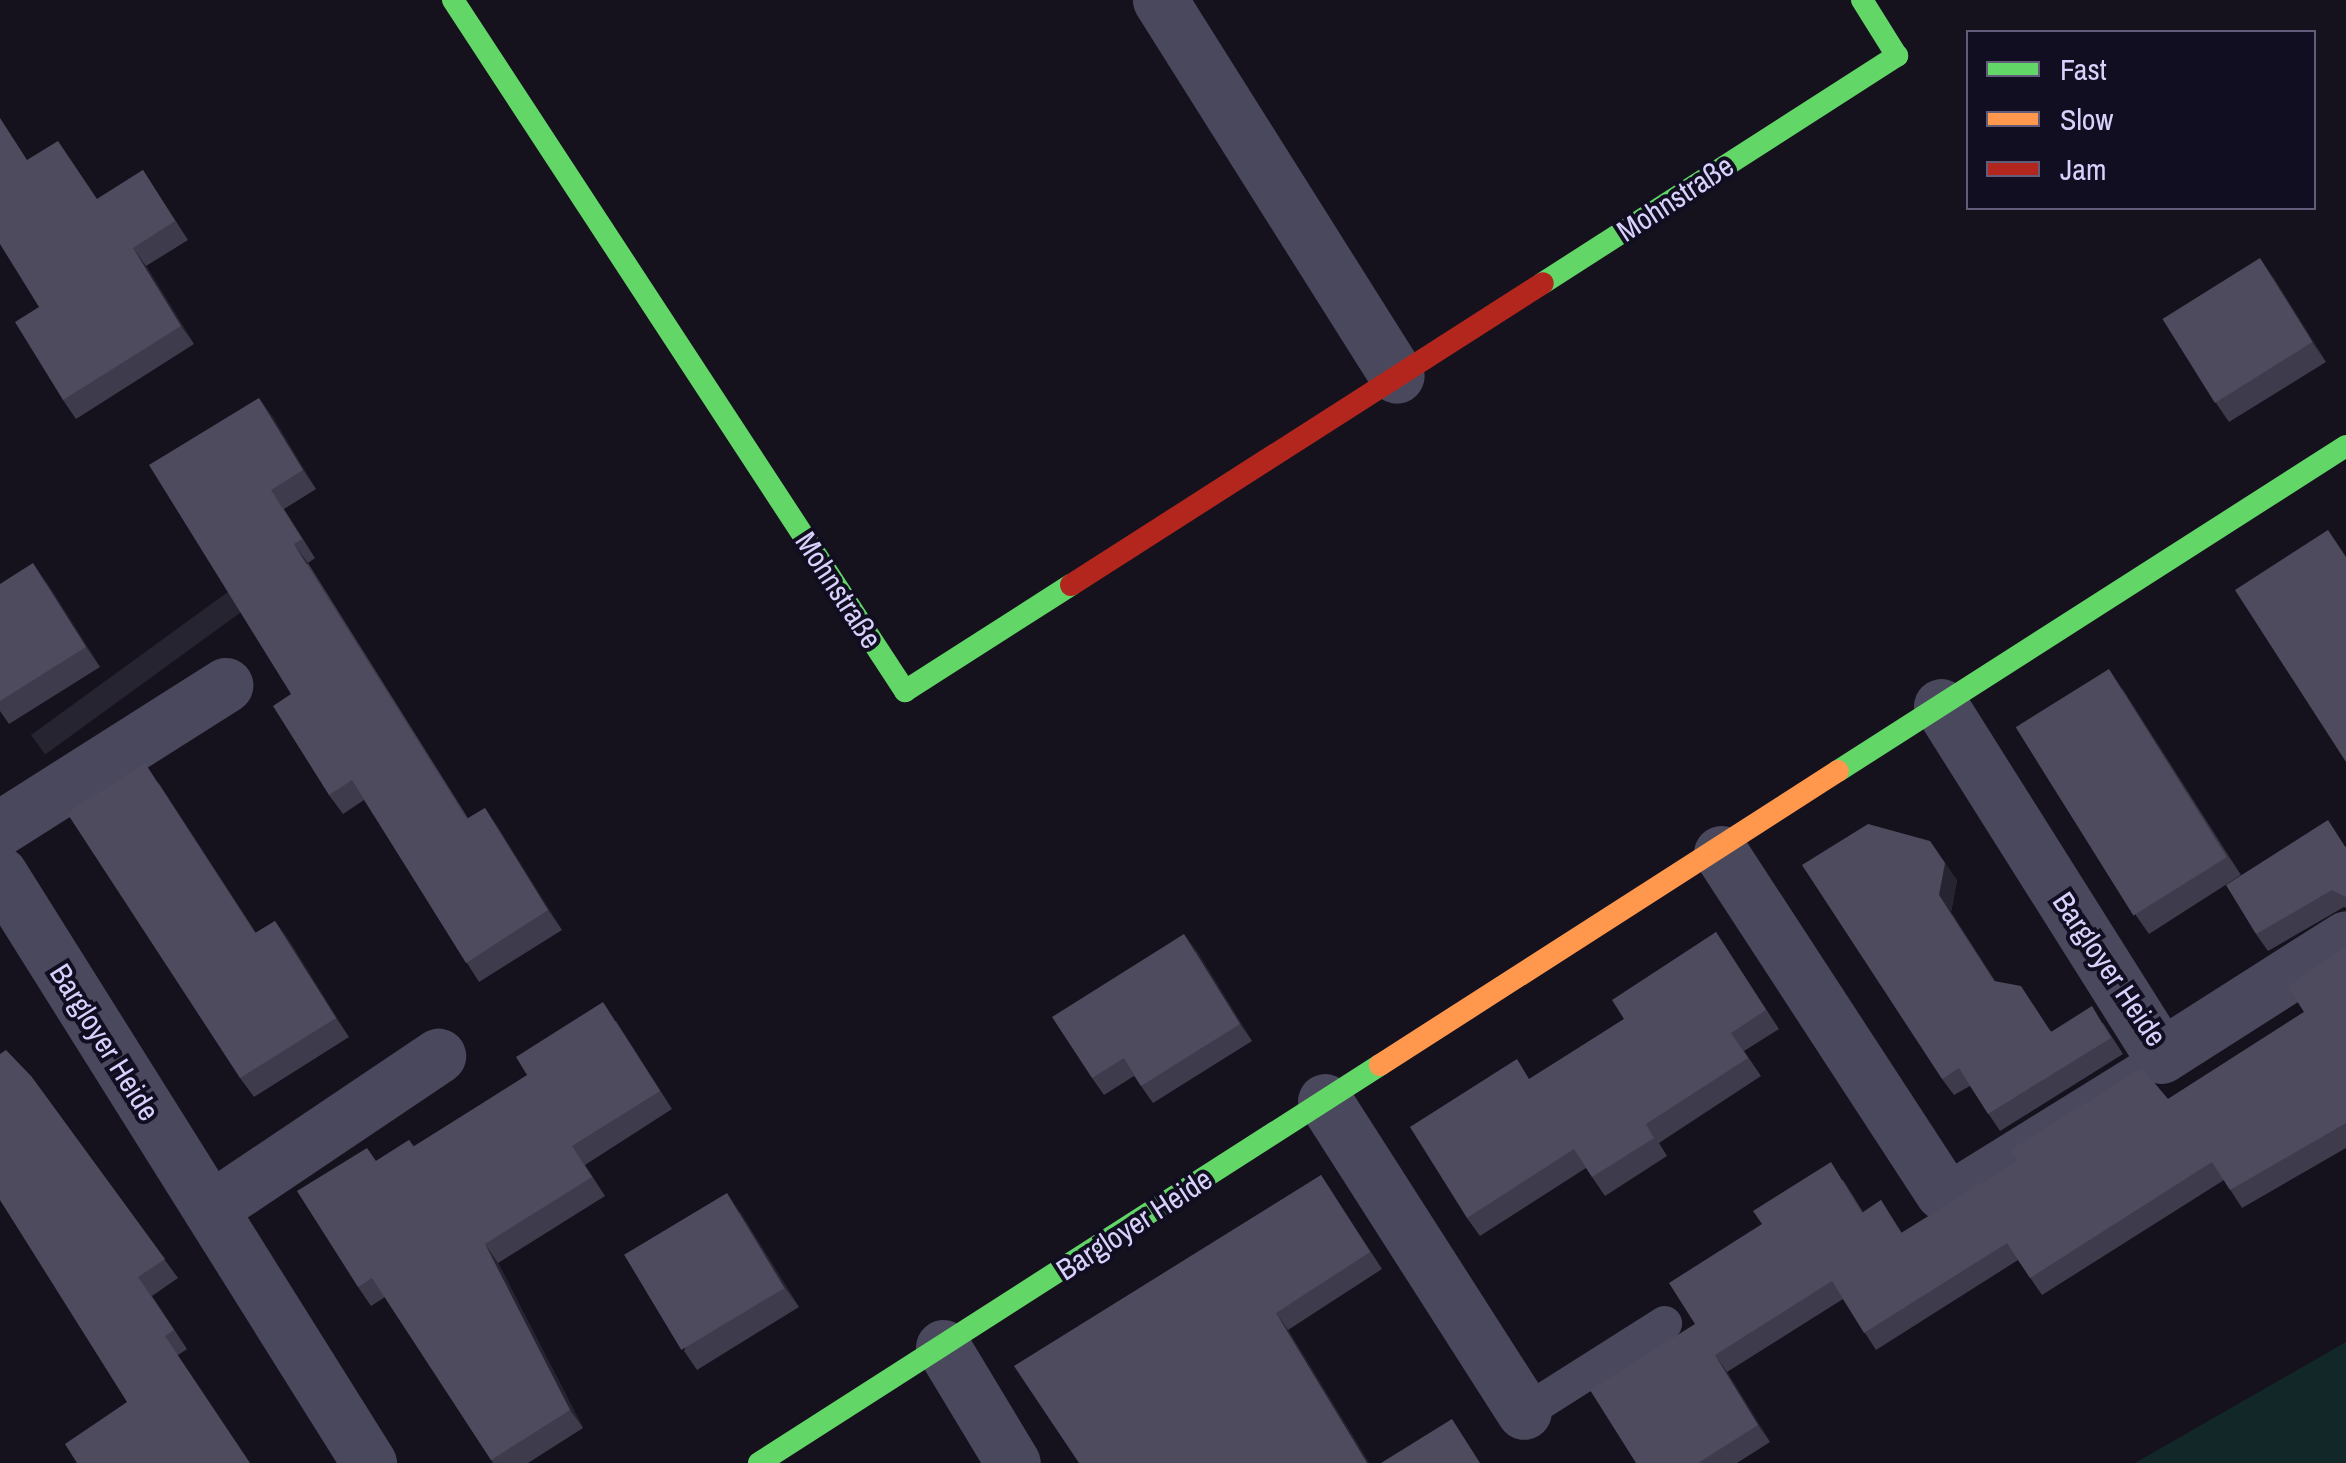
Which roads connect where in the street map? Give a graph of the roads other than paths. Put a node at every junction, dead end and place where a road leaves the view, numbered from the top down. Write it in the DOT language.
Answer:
graph roads {
  1 [pos="453,0"];
  2 [pos="1160,0"];
  3 [pos="1862,0"];
  4 [pos="1398,376"];
  5 [pos="2346,446"];
  6 [pos="224,684"];
  7 [pos="1941,706"];
  8 [pos="0,828"];
  9 [pos="1721,853"];
  10 [pos="0,874"];
  11 [pos="2346,938"];
  12 [pos="438,1056"];
  13 [pos="2161,1056"];
  14 [pos="1325,1102"];
  15 [pos="1942,1192"];
  16 [pos="210,1209"];
  17 [pos="1664,1323"];
  18 [pos="943,1347"];
  19 [pos="1524,1412"];
  20 [pos="369,1463"];
  21 [pos="759,1463"];
  22 [pos="1013,1463"];
  1 -- 4 [label="street, Mohnstraße"];
  2 -- 4 [label="street"];
  3 -- 4 [label="street, Mohnstraße"];
  5 -- 7 [label="street, Bargloyer Heide"];
  6 -- 8 [label="street"];
  7 -- 9 [label="street, Bargloyer Heide"];
  7 -- 13 [label="street, Bargloyer Heide"];
  9 -- 14 [label="street, Bargloyer Heide"];
  9 -- 15 [label="street"];
  10 -- 16 [label="street, Bargloyer Heide"];
  11 -- 13 [label="street, Bargloyer Heide"];
  12 -- 16 [label="street"];
  13 -- 15 [label="lane"];
  14 -- 18 [label="street, Bargloyer Heide"];
  14 -- 19 [label="street"];
  16 -- 20 [label="street, Bargloyer Heide"];
  17 -- 19 [label="lane"];
  18 -- 21 [label="street, Bargloyer Heide"];
  18 -- 22 [label="street"];
}
